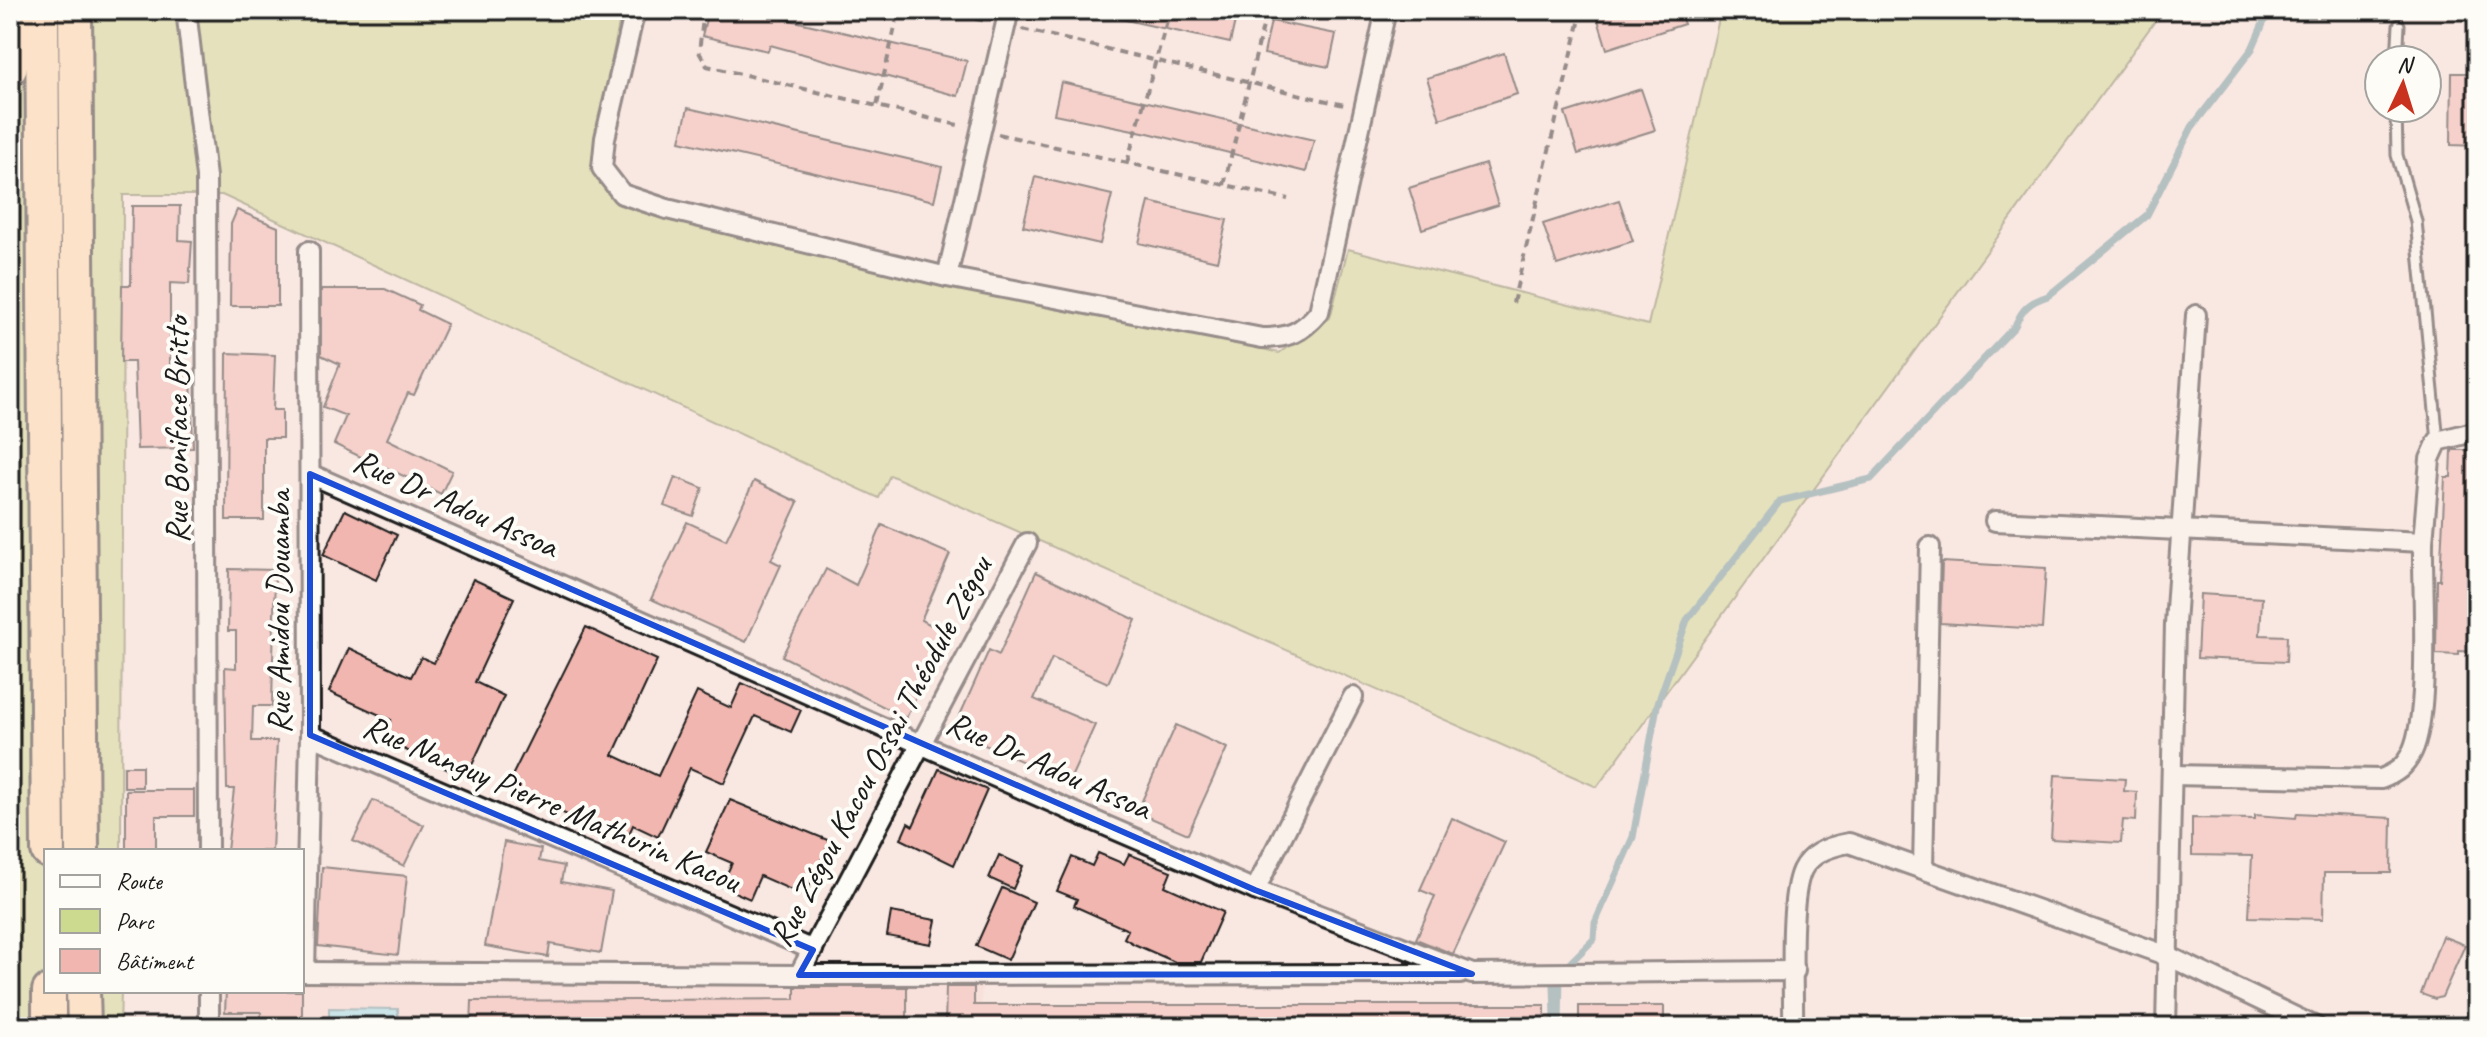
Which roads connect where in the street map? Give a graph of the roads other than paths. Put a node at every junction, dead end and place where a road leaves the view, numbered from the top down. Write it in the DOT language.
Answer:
graph roads {
  1 [pos="18,10"];
  2 [pos="42,10"];
  3 [pos="75,10"];
  4 [pos="186,10"];
  5 [pos="635,10"];
  6 [pos="1386,10"];
  7 [pos="1007,18"];
  8 [pos="2399,25"];
  9 [pos="2398,44"];
  10 [pos="10,69"];
  11 [pos="2396,124"];
  12 [pos="309,251"];
  13 [pos="947,277"];
  14 [pos="2196,315"];
  15 [pos="2477,431"];
  16 [pos="2438,441"];
  17 [pos="310,474"];
  18 [pos="1995,521"];
  19 [pos="2182,532"];
  20 [pos="2423,542"];
  21 [pos="1027,543"];
  22 [pos="1930,547"];
  23 [pos="1353,697"];
  24 [pos="310,735"];
  25 [pos="922,744"];
  26 [pos="2172,775"];
  27 [pos="48,849"];
  28 [pos="82,849"];
  29 [pos="208,849"];
  30 [pos="1923,868"];
  31 [pos="1255,890"];
  32 [pos="813,950"];
  33 [pos="2168,956"];
  34 [pos="1795,971"];
  35 [pos="304,972"];
  36 [pos="1472,974"];
  37 [pos="799,975"];
  38 [pos="49,993"];
  39 [pos="83,993"];
  40 [pos="209,993"];
  41 [pos="49,1027"];
  42 [pos="84,1027"];
  43 [pos="209,1027"];
  44 [pos="1793,1027"];
  45 [pos="2166,1027"];
  46 [pos="2316,1027"];
  1 -- 10 [label="highway"];
  2 -- 27 [label="highway"];
  3 -- 28 [label="highway"];
  4 -- 29 [label="street, Rue Boniface Britto"];
  5 -- 13 [label="street"];
  6 -- 13 [label="street"];
  7 -- 13 [label="street"];
  8 -- 9 [label="lane"];
  11 -- 16 [label="lane"];
  12 -- 17 [label="street, Rue Amidou Douamba"];
  14 -- 19 [label="street"];
  15 -- 16 [label="street"];
  16 -- 20 [label="street"];
  17 -- 24 [label="street, Rue Amidou Douamba"];
  17 -- 25 [label="street, Rue Dr Adou Assoa"];
  18 -- 19 [label="street"];
  19 -- 20 [label="street"];
  19 -- 26 [label="street"];
  20 -- 26 [label="street"];
  21 -- 25 [label="street, Rue Zégou Kacou Ossai Théodule Zégou"];
  22 -- 30 [label="street"];
  23 -- 31 [label="street"];
  24 -- 32 [label="street, Rue Nanguy Pierre Mathurin Kacou"];
  24 -- 35 [label="street, Rue Amidou Douamba"];
  25 -- 31 [label="street, Rue Dr Adou Assoa"];
  25 -- 32 [label="street, Rue Zégou Kacou Ossai Théodule Zégou"];
  26 -- 33 [label="street"];
  30 -- 33 [label="street"];
  30 -- 34 [label="street"];
  31 -- 36 [label="street, Rue Dr Adou Assoa"];
  32 -- 37 [label="street, Rue Zégou Kacou Ossai Théodule Zégou"];
  33 -- 45 [label="street"];
  33 -- 46 [label="street"];
  34 -- 36 [label="street, Rue Dr Adou Assoa"];
  34 -- 44 [label="street"];
  35 -- 37 [label="street, Rue Zégou Kacou Ossai Théodule Zégou"];
  36 -- 37 [label="street"];
  38 -- 41 [label="highway"];
  39 -- 42 [label="highway"];
  40 -- 43 [label="street"];
}
